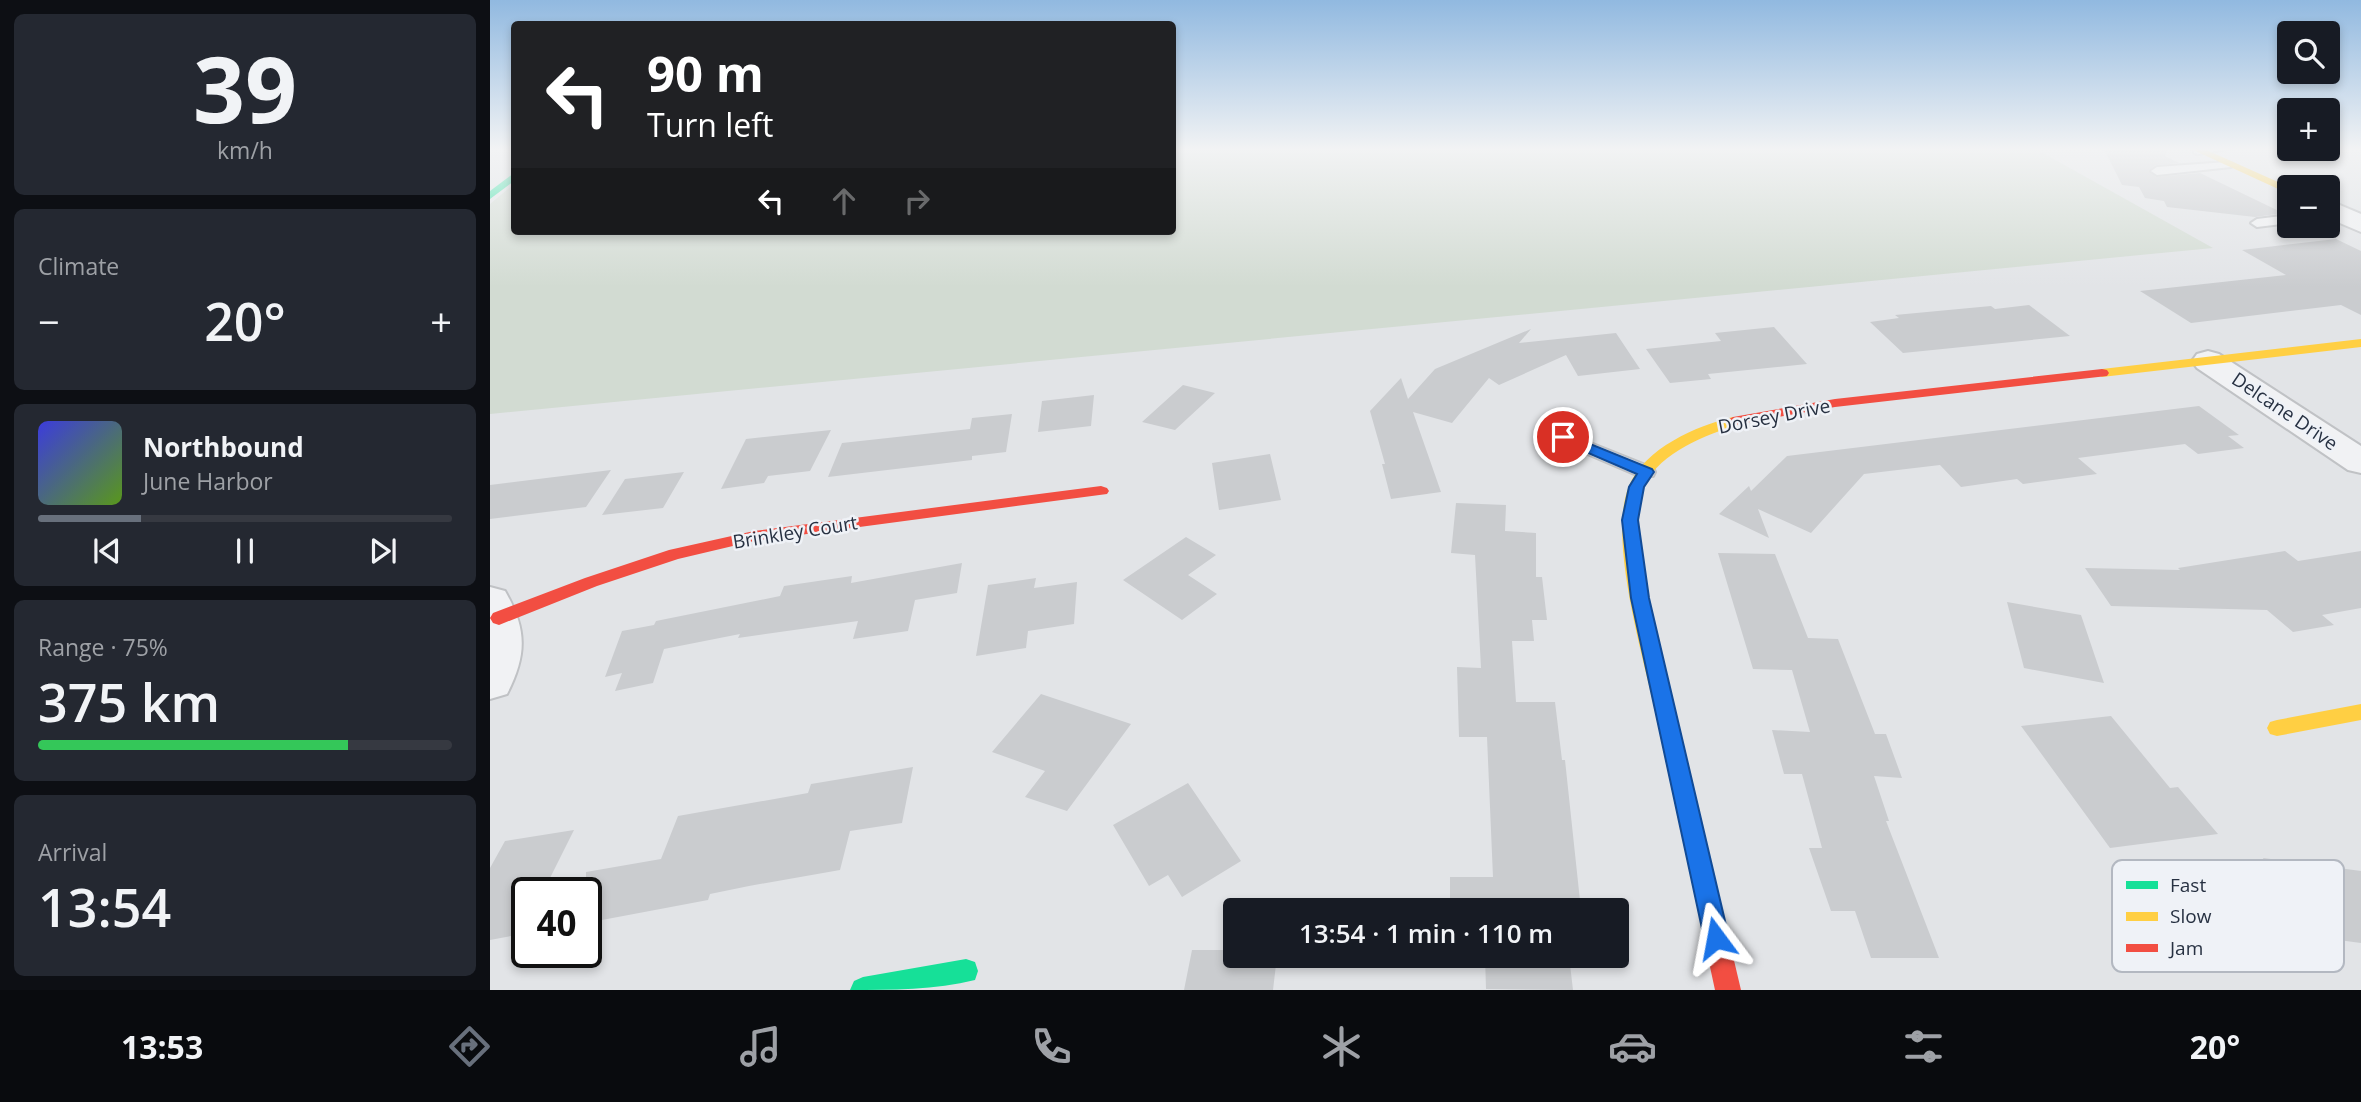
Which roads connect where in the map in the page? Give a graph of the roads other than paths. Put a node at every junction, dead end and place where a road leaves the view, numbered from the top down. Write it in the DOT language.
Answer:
graph roads {
  1 [pos="2277,220"];
  2 [pos="2257,223"];
  3 [pos="2361,343"];
  4 [pos="2208,360"];
  5 [pos="1563,437"];
  6 [pos="2361,462"];
  7 [pos="1646,472"];
  8 [pos="1101,491"];
  9 [pos="494,610"];
  10 [pos="490,681"];
  11 [pos="2361,712"];
  12 [pos="2277,728"];
  13 [pos="966,971"];
  14 [pos="863,990"];
  15 [pos="1728,990"];
  1 -- 2 [label="lane"];
  3 -- 4 [label="street, Dorsey Drive"];
  4 -- 6 [label="street, Delcane Drive"];
  4 -- 7 [label="street, Dorsey Drive"];
  5 -- 7 [label="lane"];
  7 -- 15 [label="street, Dorsey Drive"];
  8 -- 9 [label="street, Brinkley Court"];
  9 -- 10 [label="street"];
  11 -- 12 [label="street"];
  13 -- 14 [label="street"];
}
